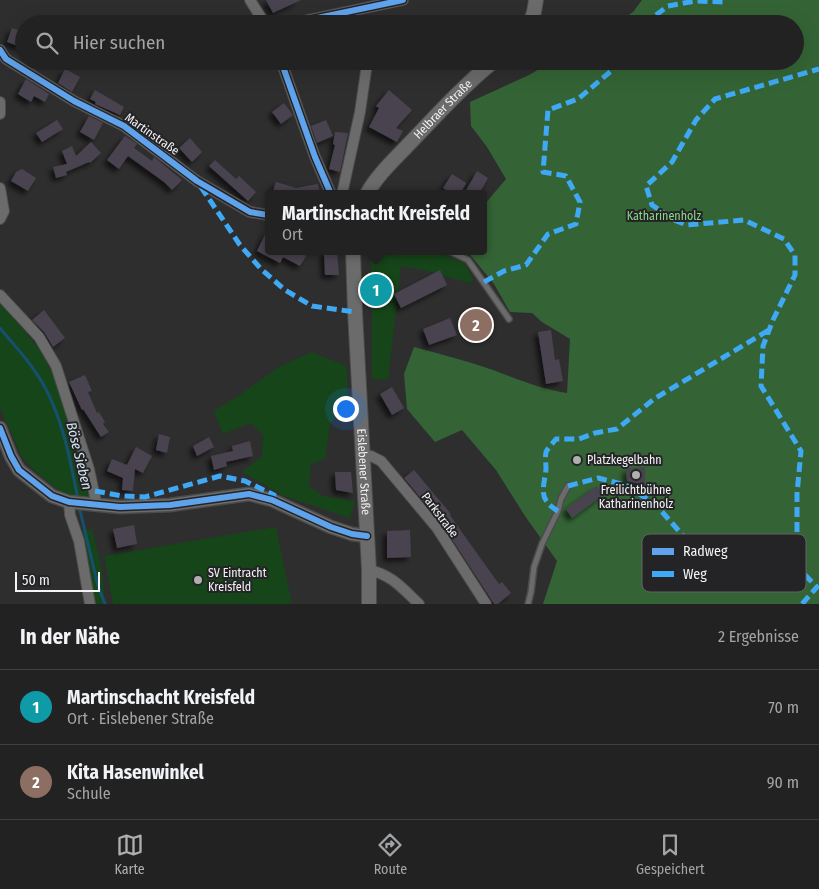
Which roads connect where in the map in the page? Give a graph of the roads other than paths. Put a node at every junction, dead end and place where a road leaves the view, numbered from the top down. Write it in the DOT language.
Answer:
graph roads {
  1 [pos="250,0"];
  2 [pos="402,0"];
  3 [pos="536,0"];
  4 [pos="259,15"];
  5 [pos="331,15"];
  6 [pos="533,15"];
  7 [pos="0,50"];
  8 [pos="15,65"];
  9 [pos="24,70"];
  10 [pos="284,70"];
  11 [pos="366,70"];
  12 [pos="484,70"];
  13 [pos="0,102"];
  14 [pos="0,114"];
  15 [pos="0,188"];
  16 [pos="329,190"];
  17 [pos="343,190"];
  18 [pos="371,190"];
  19 [pos="265,214"];
  20 [pos="0,219"];
  21 [pos="354,255"];
  22 [pos="457,255"];
  23 [pos="0,295"];
  24 [pos="509,319"];
  25 [pos="0,428"];
  26 [pos="362,456"];
  27 [pos="568,486"];
  28 [pos="82,504"];
  29 [pos="367,536"];
  30 [pos="369,570"];
  31 [pos="90,604"];
  32 [pos="369,604"];
  33 [pos="419,604"];
  34 [pos="486,604"];
  35 [pos="528,604"];
  1 -- 4 [label="street"];
  2 -- 5 [label="street"];
  3 -- 6 [label="main road"];
  7 -- 8 [label="street, Martinstraße"];
  9 -- 19 [label="street, Martinstraße"];
  10 -- 16 [label="street"];
  11 -- 17 [label="street"];
  12 -- 18 [label="main road, Helbraer Straße"];
  13 -- 14 [label="street"];
  15 -- 20 [label="street"];
  21 -- 26 [label="main road, Eislebener Straße"];
  22 -- 24 [label="lane"];
  23 -- 28 [label="street"];
  25 -- 28 [label="street"];
  26 -- 29 [label="main road, Eislebener Straße"];
  26 -- 34 [label="street, Parkstraße"];
  27 -- 35 [label="lane"];
  28 -- 29 [label="street"];
  28 -- 31 [label="street"];
  29 -- 30 [label="main road, Eislebener Straße"];
  30 -- 32 [label="main road, Eislebener Straße"];
  30 -- 33 [label="street"];
}
